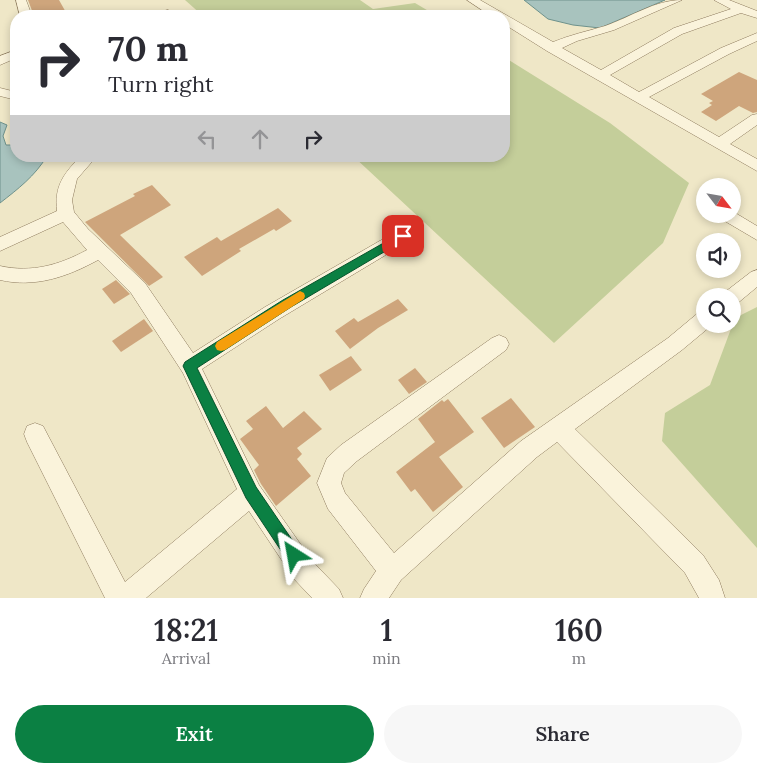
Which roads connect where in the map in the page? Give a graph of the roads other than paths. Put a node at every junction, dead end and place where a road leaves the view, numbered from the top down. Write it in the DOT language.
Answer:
graph roads {
  1 [pos="472,0"];
  2 [pos="677,0"];
  3 [pos="719,0"];
  4 [pos="740,9"];
  5 [pos="489,10"];
  6 [pos="757,16"];
  7 [pos="510,23"];
  8 [pos="757,37"];
  9 [pos="551,48"];
  10 [pos="601,75"];
  11 [pos="639,97"];
  12 [pos="757,118"];
  13 [pos="718,144"];
  14 [pos="84,162"];
  15 [pos="757,166"];
  16 [pos="66,214"];
  17 [pos="740,223"];
  18 [pos="757,234"];
  19 [pos="403,236"];
  20 [pos="0,244"];
  21 [pos="100,251"];
  22 [pos="0,272"];
  23 [pos="757,277"];
  24 [pos="741,290"];
  25 [pos="696,326"];
  26 [pos="499,344"];
  27 [pos="190,366"];
  28 [pos="558,428"];
  29 [pos="35,434"];
  30 [pos="251,492"];
  31 [pos="392,571"];
  32 [pos="119,598"];
  33 [pos="126,598"];
  34 [pos="330,598"];
  35 [pos="373,598"];
  36 [pos="712,598"];
  1 -- 5 [label="street"];
  2 -- 9 [label="street"];
  3 -- 4 [label="street"];
  4 -- 6 [label="street"];
  4 -- 10 [label="street"];
  7 -- 9 [label="street"];
  8 -- 11 [label="street"];
  9 -- 10 [label="street"];
  10 -- 11 [label="street"];
  11 -- 13 [label="street"];
  12 -- 13 [label="street"];
  13 -- 15 [label="street"];
  14 -- 16 [label="street"];
  16 -- 20 [label="street"];
  16 -- 21 [label="street"];
  17 -- 18 [label="street"];
  19 -- 27 [label="street"];
  21 -- 22 [label="street"];
  21 -- 27 [label="street"];
  23 -- 24 [label="street"];
  25 -- 28 [label="street"];
  26 -- 31 [label="street"];
  27 -- 30 [label="street"];
  28 -- 31 [label="street"];
  28 -- 36 [label="street"];
  29 -- 32 [label="street"];
  30 -- 33 [label="street"];
  30 -- 34 [label="street"];
  31 -- 35 [label="street"];
}
